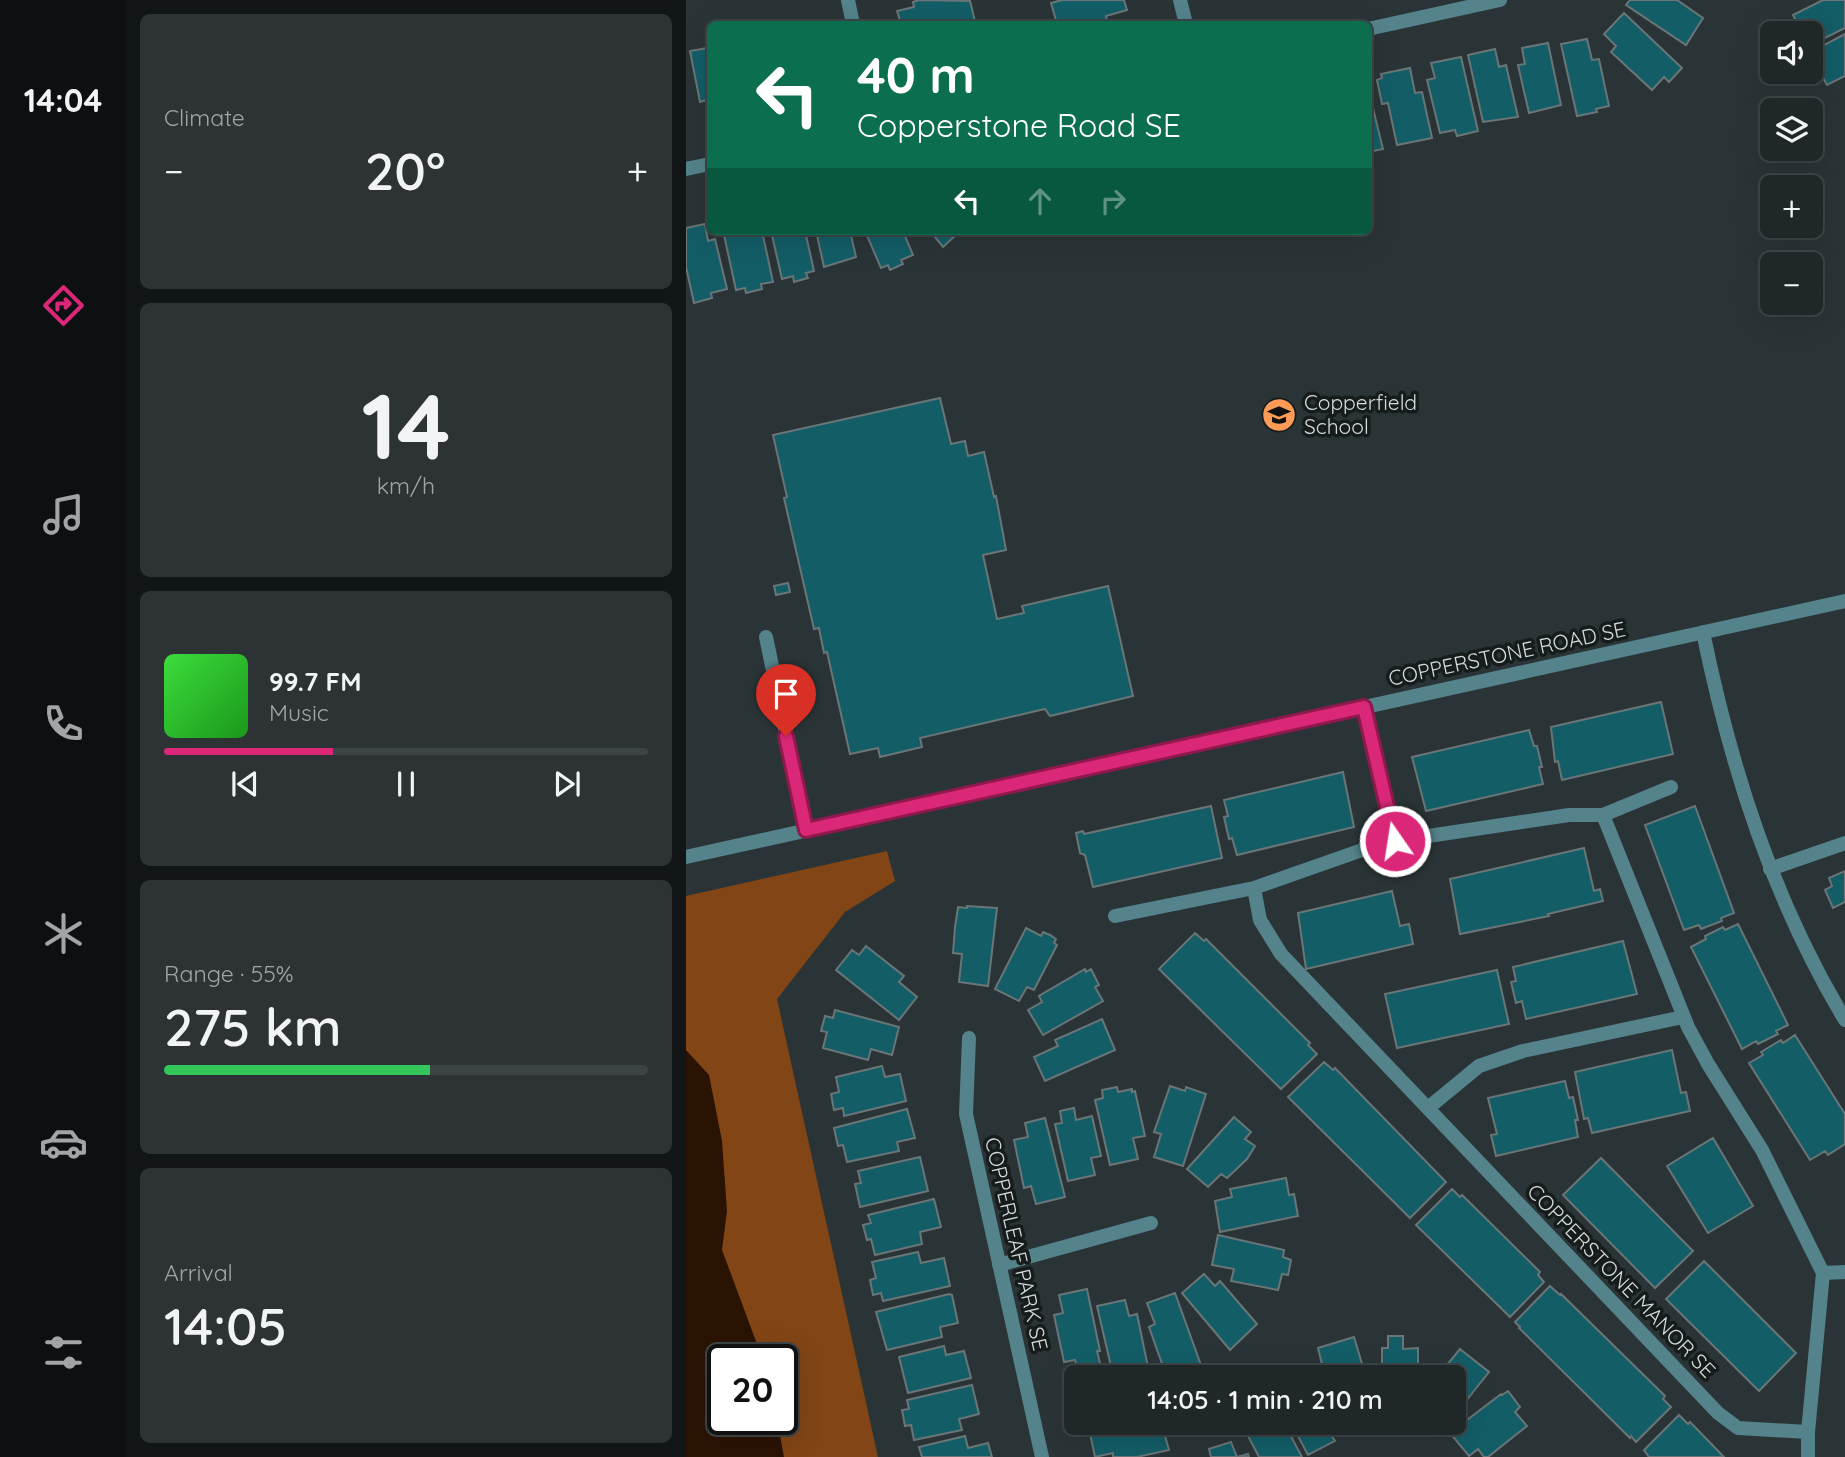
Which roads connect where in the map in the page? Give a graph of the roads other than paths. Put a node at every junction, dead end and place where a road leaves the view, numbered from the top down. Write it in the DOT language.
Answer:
graph roads {
  1 [pos="848,0"];
  2 [pos="1180,0"];
  3 [pos="1500,0"];
  4 [pos="852,21"];
  5 [pos="1185,21"];
  6 [pos="1372,28"];
  7 [pos="707,165"];
  8 [pos="686,169"];
  9 [pos="1845,601"];
  10 [pos="1703,632"];
  11 [pos="766,637"];
  12 [pos="1364,707"];
  13 [pos="1671,787"];
  14 [pos="1603,815"];
  15 [pos="806,830"];
  16 [pos="1395,841"];
  17 [pos="1845,843"];
  18 [pos="686,857"];
  19 [pos="1770,869"];
  20 [pos="1254,888"];
  21 [pos="1115,916"];
  22 [pos="1683,1017"];
  23 [pos="1845,1020"];
  24 [pos="969,1038"];
  25 [pos="1428,1108"];
  26 [pos="1151,1223"];
  27 [pos="999,1265"];
  28 [pos="1845,1272"];
  29 [pos="1823,1273"];
  30 [pos="1808,1432"];
  31 [pos="1042,1457"];
  32 [pos="1808,1457"];
  1 -- 4 [label="street"];
  2 -- 5 [label="street"];
  3 -- 6 [label="street"];
  7 -- 8 [label="street"];
  9 -- 10 [label="street, COPPERSTONE ROAD SE"];
  10 -- 12 [label="street, COPPERSTONE ROAD SE"];
  10 -- 19 [label="street"];
  11 -- 15 [label="street"];
  12 -- 15 [label="street, COPPERSTONE ROAD SE"];
  12 -- 16 [label="street"];
  13 -- 14 [label="street"];
  14 -- 16 [label="street"];
  14 -- 22 [label="street"];
  15 -- 18 [label="street, COPPERSTONE ROAD SE"];
  16 -- 20 [label="street"];
  17 -- 19 [label="street"];
  19 -- 23 [label="street"];
  20 -- 21 [label="street"];
  20 -- 25 [label="street, COPPERSTONE MANOR SE"];
  22 -- 25 [label="street"];
  22 -- 29 [label="street"];
  24 -- 27 [label="street, COPPERLEAF PARK SE"];
  25 -- 30 [label="street, COPPERSTONE MANOR SE"];
  26 -- 27 [label="street"];
  27 -- 31 [label="street, COPPERLEAF PARK SE"];
  28 -- 29 [label="street"];
  29 -- 30 [label="street"];
  30 -- 32 [label="street"];
}
